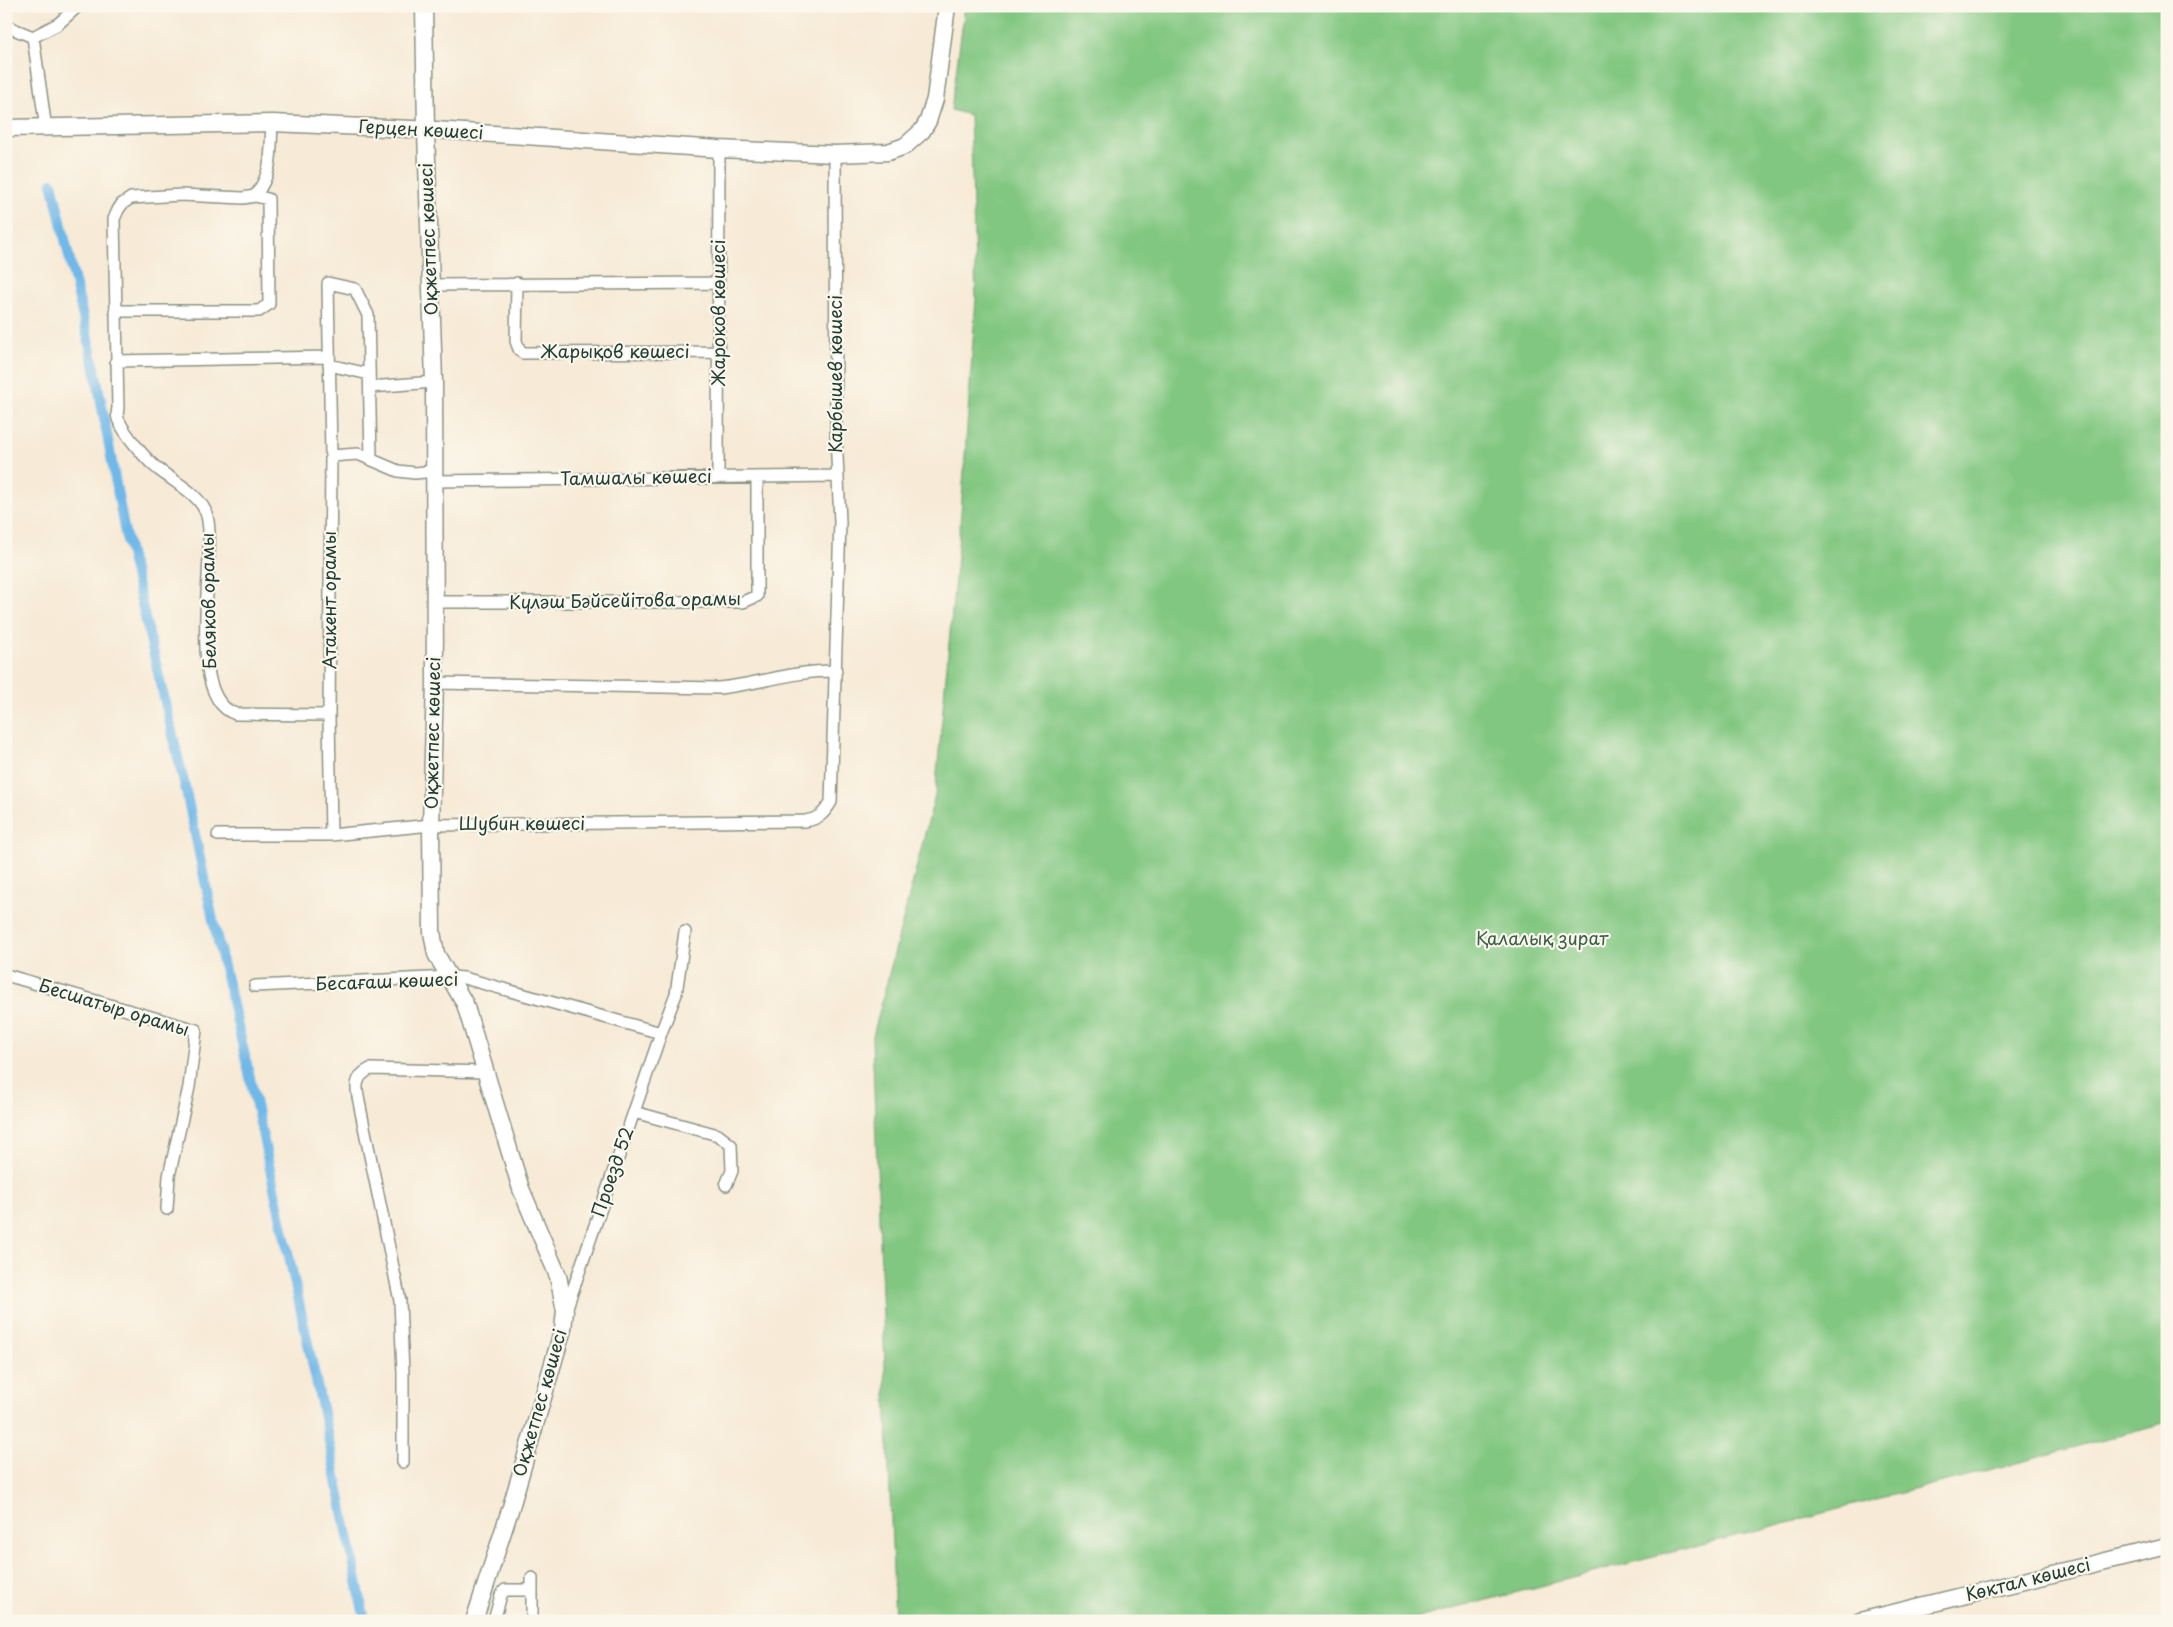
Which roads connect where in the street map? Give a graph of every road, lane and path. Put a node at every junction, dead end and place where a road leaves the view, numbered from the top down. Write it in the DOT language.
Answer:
graph roads {
  1 [pos="78,6"];
  2 [pos="424,6"];
  3 [pos="947,6"];
  4 [pos="6,26"];
  5 [pos="33,37"];
  6 [pos="272,123"];
  7 [pos="6,128"];
  8 [pos="46,129"];
  9 [pos="426,130"];
  10 [pos="719,149"];
  11 [pos="835,154"];
  12 [pos="255,196"];
  13 [pos="517,283"];
  14 [pos="718,283"];
  15 [pos="431,285"];
  16 [pos="115,311"];
  17 [pos="719,352"];
  18 [pos="116,361"];
  19 [pos="329,361"];
  20 [pos="369,374"];
  21 [pos="434,382"];
  22 [pos="370,387"];
  23 [pos="331,456"];
  24 [pos="371,458"];
  25 [pos="434,476"];
  26 [pos="718,476"];
  27 [pos="838,476"];
  28 [pos="758,477"];
  29 [pos="434,602"];
  30 [pos="836,672"];
  31 [pos="435,683"];
  32 [pos="329,714"];
  33 [pos="824,814"];
  34 [pos="431,825"];
  35 [pos="218,835"];
  36 [pos="331,835"];
  37 [pos="685,932"];
  38 [pos="6,975"];
  39 [pos="451,977"];
  40 [pos="255,986"];
  41 [pos="661,1033"];
  42 [pos="486,1072"];
  43 [pos="634,1112"];
  44 [pos="726,1185"];
  45 [pos="167,1209"];
  46 [pos="565,1311"];
  47 [pos="403,1462"];
  48 [pos="2167,1546"];
  49 [pos="532,1578"];
  50 [pos="532,1590"];
  51 [pos="474,1621"];
  52 [pos="494,1621"];
  53 [pos="532,1621"];
  54 [pos="1860,1621"];
  1 -- 5 [label="street"];
  2 -- 9 [label="street, Оқжетпес көшесі"];
  3 -- 11 [label="street"];
  4 -- 5 [label="street"];
  5 -- 8 [label="street"];
  6 -- 8 [label="street, Герцен көшесі"];
  6 -- 9 [label="street, Герцен көшесі"];
  6 -- 12 [label="street"];
  7 -- 8 [label="street, Герцен көшесі"];
  9 -- 10 [label="street, Герцен көшесі"];
  9 -- 15 [label="street, Оқжетпес көшесі"];
  10 -- 11 [label="street, Герцен көшесі"];
  10 -- 14 [label="street, Жароков көшесі"];
  11 -- 27 [label="street, Карбышев көшесі"];
  12 -- 16 [label="street, Беляков орамы"];
  12 -- 16 [label="street"];
  13 -- 14 [label="street"];
  13 -- 15 [label="street"];
  13 -- 17 [label="street, Жарықов көшесі"];
  14 -- 17 [label="street, Жароков көшесі"];
  15 -- 21 [label="street, Оқжетпес көшесі"];
  16 -- 18 [label="street, Беляков орамы"];
  17 -- 26 [label="street, Жароков көшесі"];
  18 -- 19 [label="street"];
  18 -- 32 [label="street, Беляков орамы"];
  19 -- 20 [label="street"];
  19 -- 20 [label="street, Атакент орамы"];
  19 -- 23 [label="street, Атакент орамы"];
  20 -- 22 [label="street"];
  21 -- 22 [label="street"];
  21 -- 25 [label="street, Оқжетпес көшесі"];
  22 -- 24 [label="street"];
  23 -- 24 [label="street, Тамшалы көшесі"];
  23 -- 32 [label="street, Атакент орамы"];
  24 -- 25 [label="street, Тамшалы көшесі"];
  25 -- 26 [label="street, Тамшалы көшесі"];
  25 -- 29 [label="street, Оқжетпес көшесі"];
  26 -- 28 [label="street, Тамшалы көшесі"];
  27 -- 28 [label="street, Тамшалы көшесі"];
  27 -- 30 [label="street, Карбышев көшесі"];
  28 -- 29 [label="street, Күләш Бәйсейітова орамы"];
  29 -- 31 [label="street, Оқжетпес көшесі"];
  30 -- 31 [label="street"];
  30 -- 33 [label="street, Карбышев көшесі"];
  31 -- 34 [label="street, Оқжетпес көшесі"];
  32 -- 36 [label="street, Атакент орамы"];
  33 -- 34 [label="street, Шубин көшесі"];
  34 -- 36 [label="street, Шубин көшесі"];
  34 -- 39 [label="street, Оқжетпес көшесі"];
  35 -- 36 [label="street, Шубин көшесі"];
  37 -- 41 [label="street, Проезд 52"];
  38 -- 45 [label="street, Бесшатыр орамы"];
  39 -- 40 [label="street, Бесағаш көшесі"];
  39 -- 41 [label="street, Бесағаш көшесі"];
  39 -- 42 [label="street, Оқжетпес көшесі"];
  41 -- 43 [label="street, Проезд 52"];
  42 -- 46 [label="street, Оқжетпес көшесі"];
  42 -- 47 [label="street"];
  43 -- 44 [label="street"];
  43 -- 46 [label="street, Проезд 52"];
  46 -- 51 [label="street, Оқжетпес көшесі"];
  48 -- 54 [label="street, Көктал көшесі"];
  49 -- 50 [label="street"];
  50 -- 52 [label="street"];
  50 -- 53 [label="street"];
}
